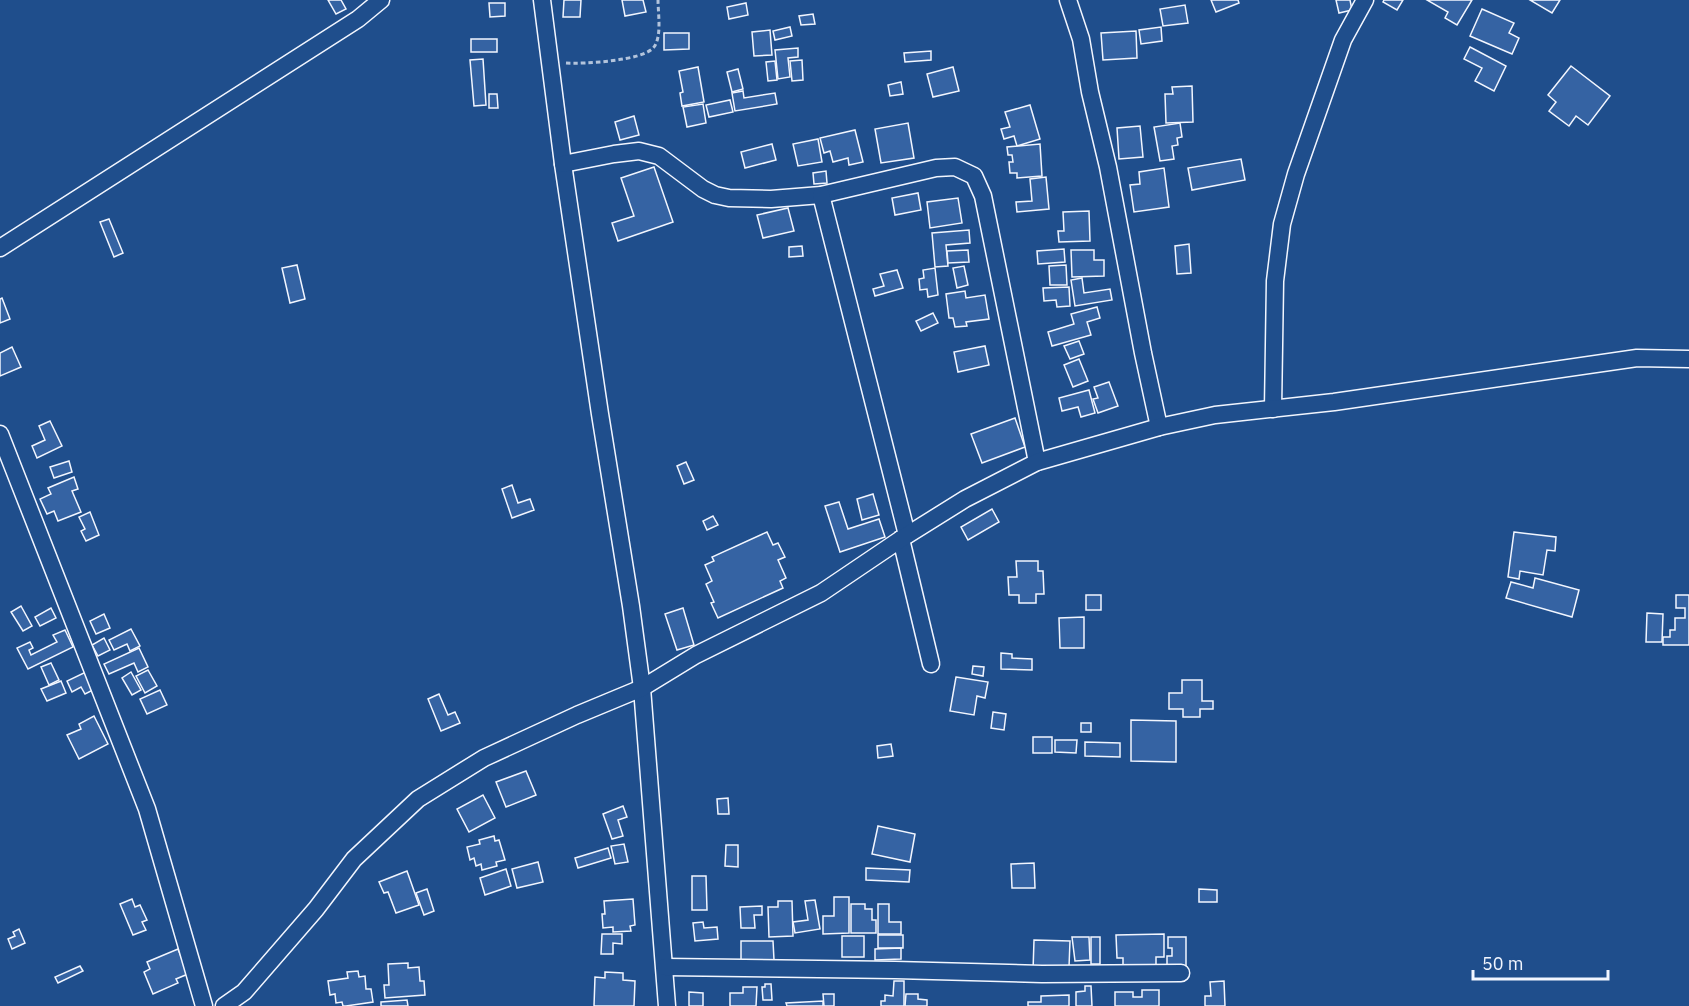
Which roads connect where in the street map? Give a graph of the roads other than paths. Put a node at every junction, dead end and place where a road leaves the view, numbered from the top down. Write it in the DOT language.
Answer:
graph roads {
  1 [pos="381,0"];
  2 [pos="542,0"];
  3 [pos="1068,0"];
  4 [pos="1365,0"];
  5 [pos="563,164"];
  6 [pos="821,195"];
  7 [pos="0,248"];
  8 [pos="1689,359"];
  9 [pos="1273,408"];
  10 [pos="1160,427"];
  11 [pos="0,434"];
  12 [pos="1037,462"];
  13 [pos="904,537"];
  14 [pos="931,664"];
  15 [pos="642,688"];
  16 [pos="665,967"];
  17 [pos="1181,973"];
  18 [pos="204,1006"];
  19 [pos="224,1006"];
  20 [pos="667,1006"];
  1 -- 7 [label="street"];
  2 -- 5 [label="street"];
  3 -- 10 [label="street"];
  4 -- 9 [label="street"];
  5 -- 6 [label="street"];
  5 -- 15 [label="street"];
  6 -- 12 [label="street"];
  6 -- 13 [label="street"];
  8 -- 9 [label="street"];
  9 -- 10 [label="street"];
  10 -- 12 [label="street"];
  11 -- 18 [label="street"];
  12 -- 13 [label="street"];
  13 -- 14 [label="street"];
  13 -- 15 [label="street"];
  15 -- 16 [label="street"];
  15 -- 19 [label="street"];
  16 -- 17 [label="street"];
  16 -- 20 [label="street"];
}
